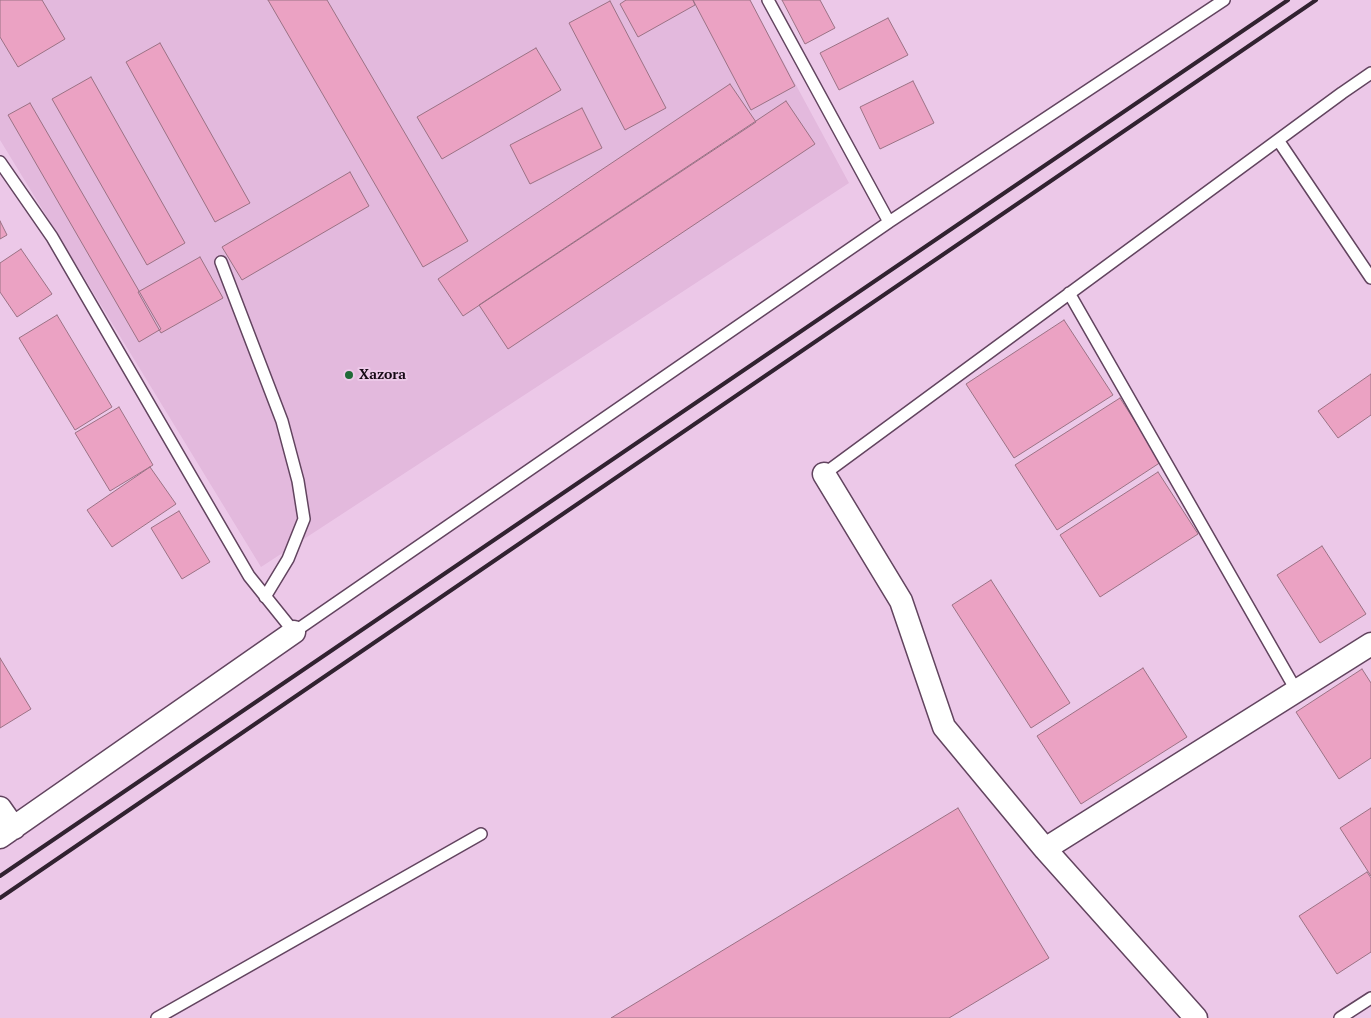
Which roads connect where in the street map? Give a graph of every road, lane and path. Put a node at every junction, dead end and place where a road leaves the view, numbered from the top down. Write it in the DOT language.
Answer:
graph roads {
  1 [pos="768,0"];
  2 [pos="1224,0"];
  3 [pos="1371,73"];
  4 [pos="1278,140"];
  5 [pos="0,162"];
  6 [pos="889,222"];
  7 [pos="221,262"];
  8 [pos="1371,278"];
  9 [pos="1069,293"];
  10 [pos="824,474"];
  11 [pos="265,596"];
  12 [pos="294,632"];
  13 [pos="1371,644"];
  14 [pos="1296,690"];
  15 [pos="0,808"];
  16 [pos="7,833"];
  17 [pos="480,834"];
  18 [pos="1045,849"];
  19 [pos="1371,998"];
  20 [pos="157,1018"];
  21 [pos="1196,1018"];
  22 [pos="1340,1018"];
  1 -- 6 [label="lane"];
  2 -- 6 [label="lane"];
  3 -- 4 [label="lane"];
  4 -- 8 [label="lane"];
  4 -- 9 [label="lane"];
  5 -- 11 [label="lane"];
  6 -- 12 [label="lane"];
  7 -- 11 [label="lane"];
  9 -- 10 [label="lane"];
  9 -- 14 [label="lane"];
  10 -- 18 [label="street"];
  11 -- 12 [label="lane"];
  12 -- 16 [label="street"];
  13 -- 14 [label="street"];
  14 -- 18 [label="street"];
  15 -- 16 [label="street"];
  17 -- 20 [label="lane"];
  18 -- 21 [label="street"];
  19 -- 22 [label="lane"];
}
